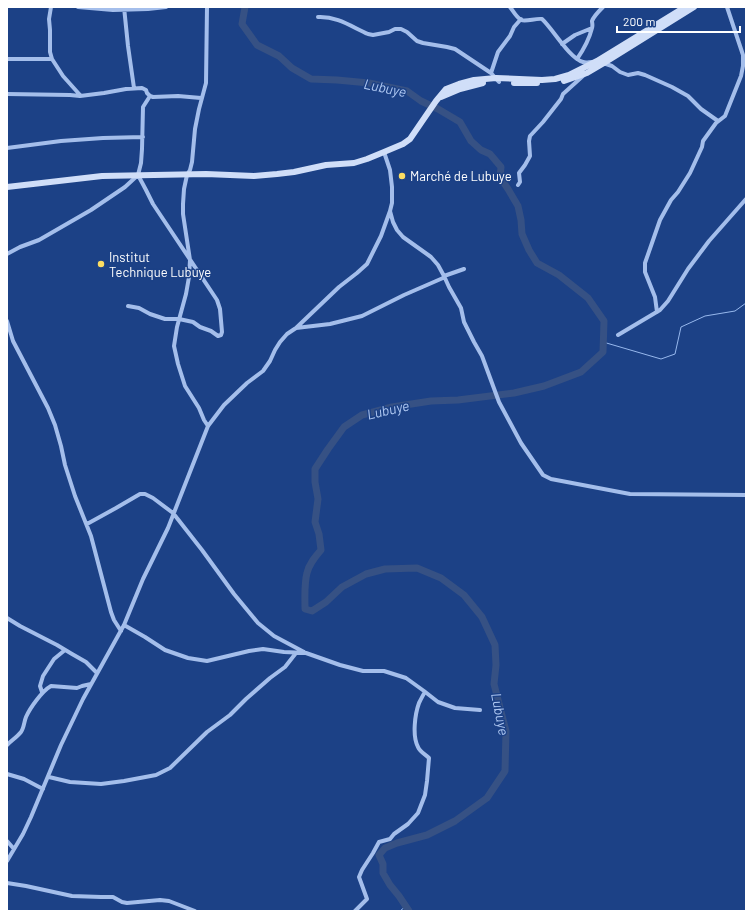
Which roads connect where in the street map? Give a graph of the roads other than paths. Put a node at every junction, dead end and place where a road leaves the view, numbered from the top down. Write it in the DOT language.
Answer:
graph roads {
  1 [pos="51,7"];
  2 [pos="78,7"];
  3 [pos="166,7"];
  4 [pos="207,7"];
  5 [pos="511,7"];
  6 [pos="603,7"];
  7 [pos="685,7"];
  8 [pos="694,7"];
  9 [pos="727,7"];
  10 [pos="124,8"];
  11 [pos="318,17"];
  12 [pos="521,19"];
  13 [pos="592,28"];
  14 [pos="562,44"];
  15 [pos="7,58"];
  16 [pos="52,59"];
  17 [pos="577,59"];
  18 [pos="597,61"];
  19 [pos="604,63"];
  20 [pos="587,72"];
  21 [pos="491,73"];
  22 [pos="498,80"];
  23 [pos="134,88"];
  24 [pos="7,94"];
  25 [pos="80,96"];
  26 [pos="150,96"];
  27 [pos="201,98"];
  28 [pos="718,122"];
  29 [pos="143,137"];
  30 [pos="7,148"];
  31 [pos="384,152"];
  32 [pos="138,175"];
  33 [pos="187,175"];
  34 [pos="518,186"];
  35 [pos="9,188"];
  36 [pos="746,199"];
  37 [pos="390,211"];
  38 [pos="7,254"];
  39 [pos="190,260"];
  40 [pos="464,269"];
  41 [pos="444,276"];
  42 [pos="128,306"];
  43 [pos="657,312"];
  44 [pos="179,318"];
  45 [pos="7,320"];
  46 [pos="296,328"];
  47 [pos="618,335"];
  48 [pos="208,426"];
  49 [pos="746,495"];
  50 [pos="173,513"];
  51 [pos="87,524"];
  52 [pos="7,618"];
  53 [pos="124,625"];
  54 [pos="121,631"];
  55 [pos="65,650"];
  56 [pos="296,653"];
  57 [pos="306,653"];
  58 [pos="97,673"];
  59 [pos="91,684"];
  60 [pos="42,692"];
  61 [pos="425,692"];
  62 [pos="480,710"];
  63 [pos="7,745"];
  64 [pos="7,774"];
  65 [pos="49,776"];
  66 [pos="43,789"];
  67 [pos="7,842"];
  68 [pos="14,849"];
  69 [pos="7,861"];
  70 [pos="7,883"];
  71 [pos="195,911"];
  72 [pos="356,911"];
  1 -- 16 [label="street"];
  2 -- 10 [label="street"];
  3 -- 10 [label="street"];
  4 -- 27 [label="street"];
  5 -- 12 [label="street"];
  6 -- 13 [label="street"];
  7 -- 18 [label="street"];
  8 -- 19 [label="street"];
  9 -- 28 [label="street"];
  10 -- 23 [label="street"];
  11 -- 21 [label="street"];
  12 -- 14 [label="street"];
  12 -- 21 [label="street"];
  13 -- 14 [label="street"];
  13 -- 17 [label="street"];
  14 -- 17 [label="street"];
  15 -- 16 [label="street"];
  16 -- 25 [label="street"];
  17 -- 18 [label="street"];
  18 -- 19 [label="street"];
  18 -- 22 [label="street"];
  19 -- 20 [label="street"];
  19 -- 28 [label="street"];
  20 -- 22 [label="street"];
  20 -- 34 [label="street"];
  21 -- 22 [label="street"];
  22 -- 31 [label="street"];
  23 -- 25 [label="street"];
  23 -- 26 [label="street"];
  24 -- 25 [label="street"];
  26 -- 27 [label="street"];
  26 -- 29 [label="street"];
  27 -- 33 [label="street"];
  28 -- 43 [label="street"];
  29 -- 30 [label="street"];
  29 -- 32 [label="street"];
  31 -- 33 [label="street"];
  31 -- 37 [label="street"];
  32 -- 33 [label="street"];
  32 -- 35 [label="street"];
  32 -- 38 [label="street"];
  32 -- 39 [label="street"];
  33 -- 39 [label="street"];
  36 -- 43 [label="street"];
  37 -- 41 [label="street"];
  37 -- 46 [label="street"];
  39 -- 44 [label="street"];
  39 -- 44 [label="street"];
  40 -- 41 [label="street"];
  41 -- 46 [label="street"];
  41 -- 49 [label="street"];
  42 -- 44 [label="street"];
  43 -- 47 [label="street"];
  44 -- 48 [label="street"];
  45 -- 51 [label="street"];
  46 -- 48 [label="street"];
  48 -- 50 [label="street"];
  50 -- 51 [label="street"];
  50 -- 53 [label="street"];
  50 -- 57 [label="street"];
  51 -- 54 [label="street"];
  52 -- 55 [label="street"];
  53 -- 54 [label="street"];
  53 -- 56 [label="street"];
  54 -- 58 [label="street"];
  55 -- 58 [label="street"];
  55 -- 60 [label="street"];
  56 -- 57 [label="street"];
  56 -- 65 [label="street"];
  57 -- 61 [label="street"];
  58 -- 59 [label="street"];
  59 -- 60 [label="street"];
  59 -- 65 [label="street"];
  60 -- 63 [label="street"];
  61 -- 62 [label="street"];
  61 -- 72 [label="street"];
  64 -- 66 [label="street"];
  65 -- 66 [label="street"];
  66 -- 68 [label="street"];
  67 -- 68 [label="street"];
  68 -- 69 [label="street"];
  70 -- 71 [label="street"];
}
